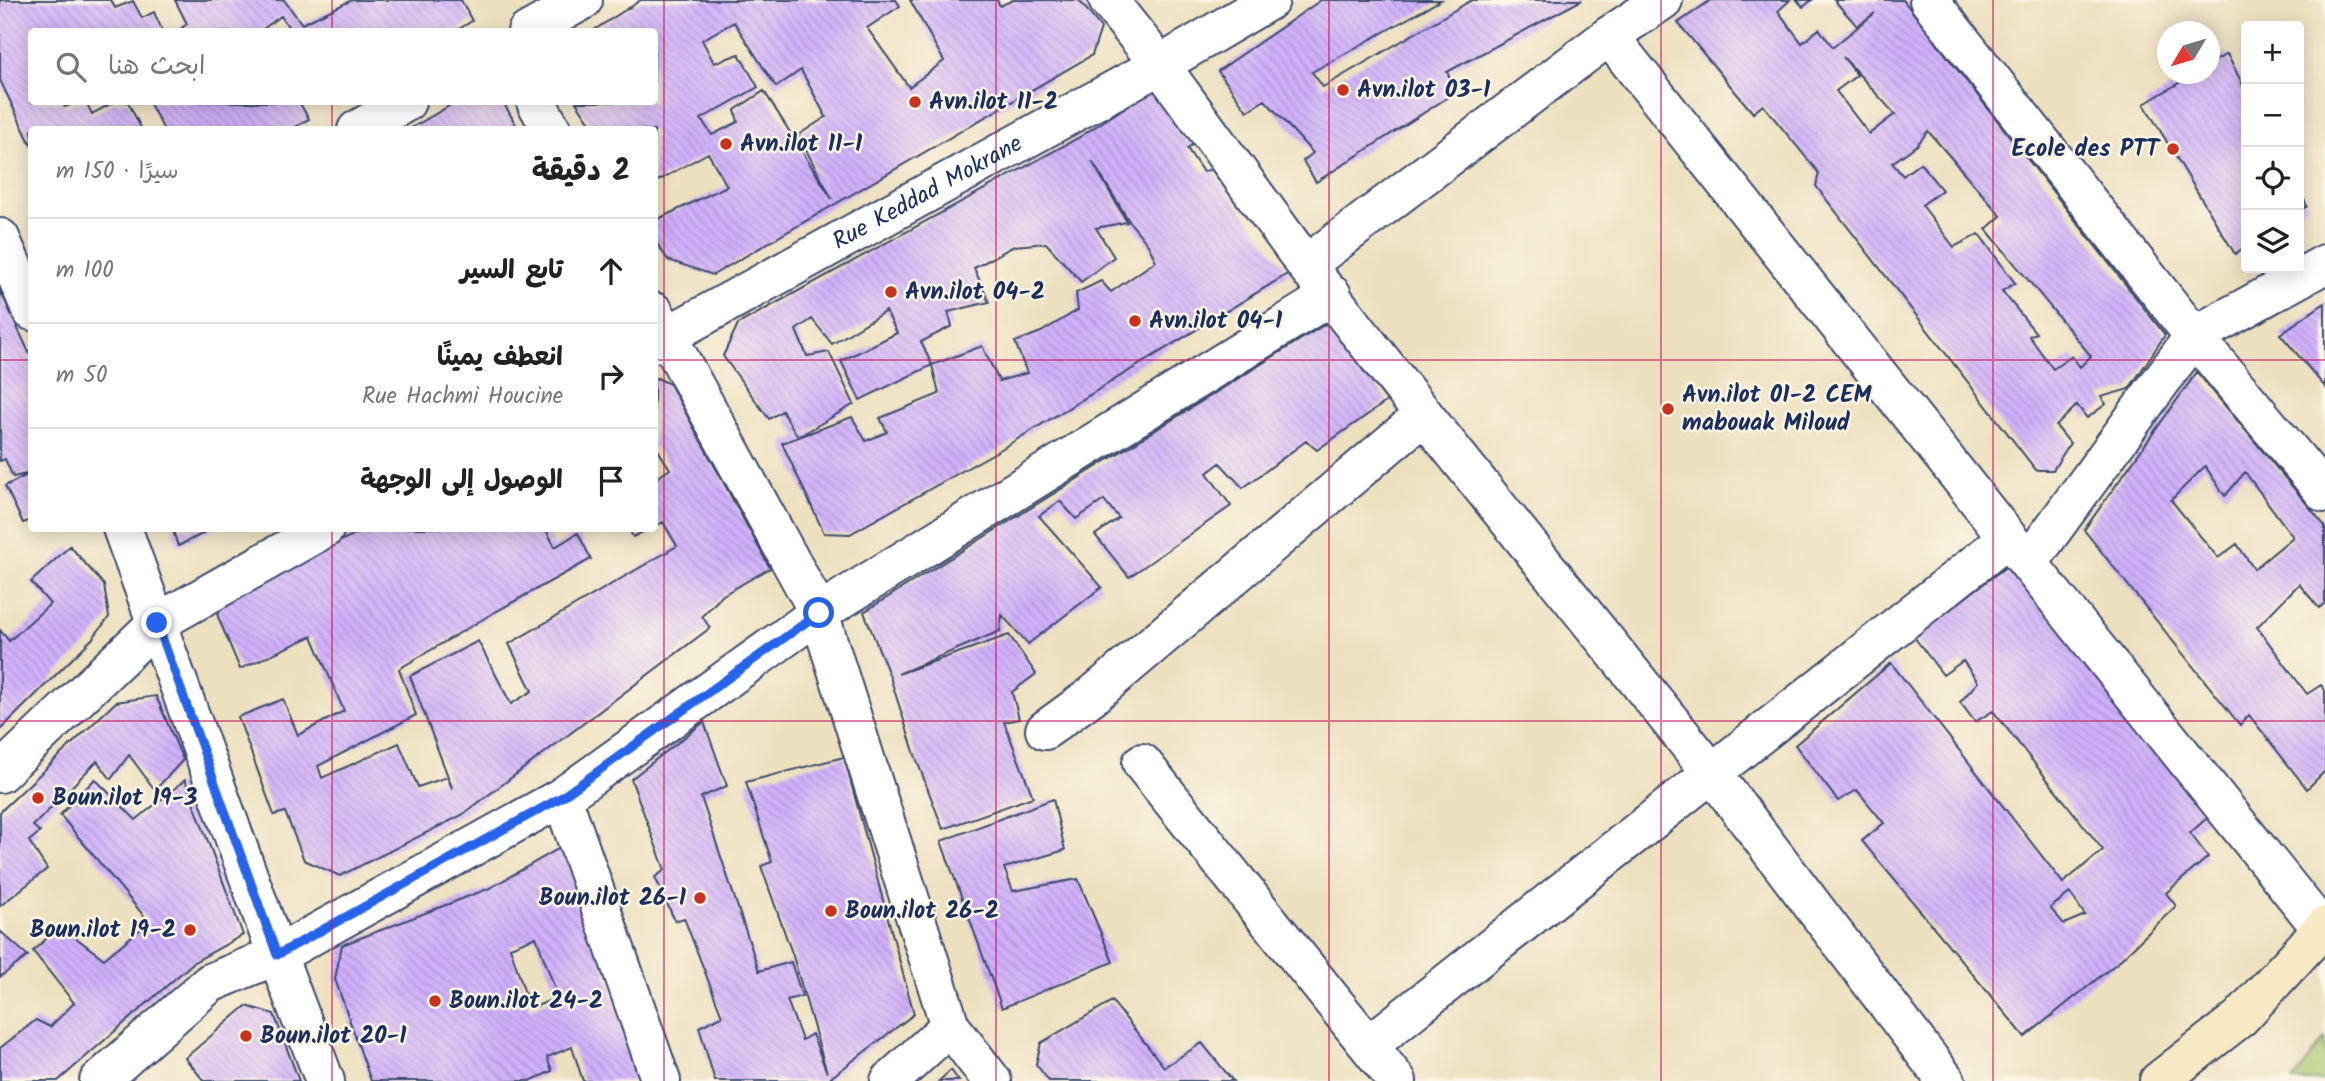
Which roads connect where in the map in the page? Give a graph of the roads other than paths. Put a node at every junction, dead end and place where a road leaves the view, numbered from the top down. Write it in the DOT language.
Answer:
graph roads {
  1 [pos="583,0"];
  2 [pos="1108,0"];
  3 [pos="1270,0"];
  4 [pos="1663,0"];
  5 [pos="1929,0"];
  6 [pos="534,28"];
  7 [pos="1609,36"];
  8 [pos="1160,65"];
  9 [pos="401,105"];
  10 [pos="538,105"];
  11 [pos="364,126"];
  12 [pos="550,126"];
  13 [pos="0,238"];
  14 [pos="2325,264"];
  15 [pos="1307,265"];
  16 [pos="1332,295"];
  17 [pos="28,302"];
  18 [pos="659,330"];
  19 [pos="2194,336"];
  20 [pos="1424,415"];
  21 [pos="2325,493"];
  22 [pos="123,532"];
  23 [pos="318,532"];
  24 [pos="2018,550"];
  25 [pos="819,613"];
  26 [pos="157,623"];
  27 [pos="1045,730"];
  28 [pos="1142,763"];
  29 [pos="0,773"];
  30 [pos="1712,773"];
  31 [pos="562,797"];
  32 [pos="2324,928"];
  33 [pos="277,955"];
  34 [pos="950,1026"];
  35 [pos="1369,1045"];
  36 [pos="99,1081"];
  37 [pos="325,1081"];
  38 [pos="661,1081"];
  39 [pos="890,1081"];
  40 [pos="992,1081"];
  41 [pos="1397,1081"];
  42 [pos="1946,1081"];
  43 [pos="2159,1081"];
  1 -- 6 [label="street"];
  2 -- 8 [label="street"];
  3 -- 8 [label="street, Rue Keddad Mokrane"];
  4 -- 7 [label="street"];
  5 -- 19 [label="street"];
  7 -- 15 [label="street"];
  7 -- 24 [label="street"];
  8 -- 15 [label="street"];
  8 -- 18 [label="street, Rue Keddad Mokrane"];
  9 -- 11 [label="street"];
  10 -- 12 [label="street"];
  13 -- 17 [label="street"];
  14 -- 19 [label="street"];
  15 -- 16 [label="street"];
  16 -- 20 [label="street"];
  16 -- 25 [label="street"];
  18 -- 25 [label="street"];
  19 -- 21 [label="street"];
  19 -- 24 [label="street"];
  20 -- 27 [label="street"];
  20 -- 30 [label="street"];
  22 -- 26 [label="street"];
  23 -- 26 [label="street"];
  24 -- 30 [label="street"];
  24 -- 32 [label="street"];
  25 -- 31 [label="street"];
  25 -- 34 [label="street"];
  26 -- 29 [label="street"];
  26 -- 33 [label="street"];
  28 -- 35 [label="street"];
  30 -- 35 [label="street"];
  30 -- 42 [label="street"];
  31 -- 33 [label="street"];
  31 -- 38 [label="street"];
  32 -- 43 [label="main road"];
  33 -- 36 [label="street"];
  33 -- 37 [label="street"];
  34 -- 39 [label="street"];
  34 -- 40 [label="street"];
  35 -- 41 [label="street"];
}
